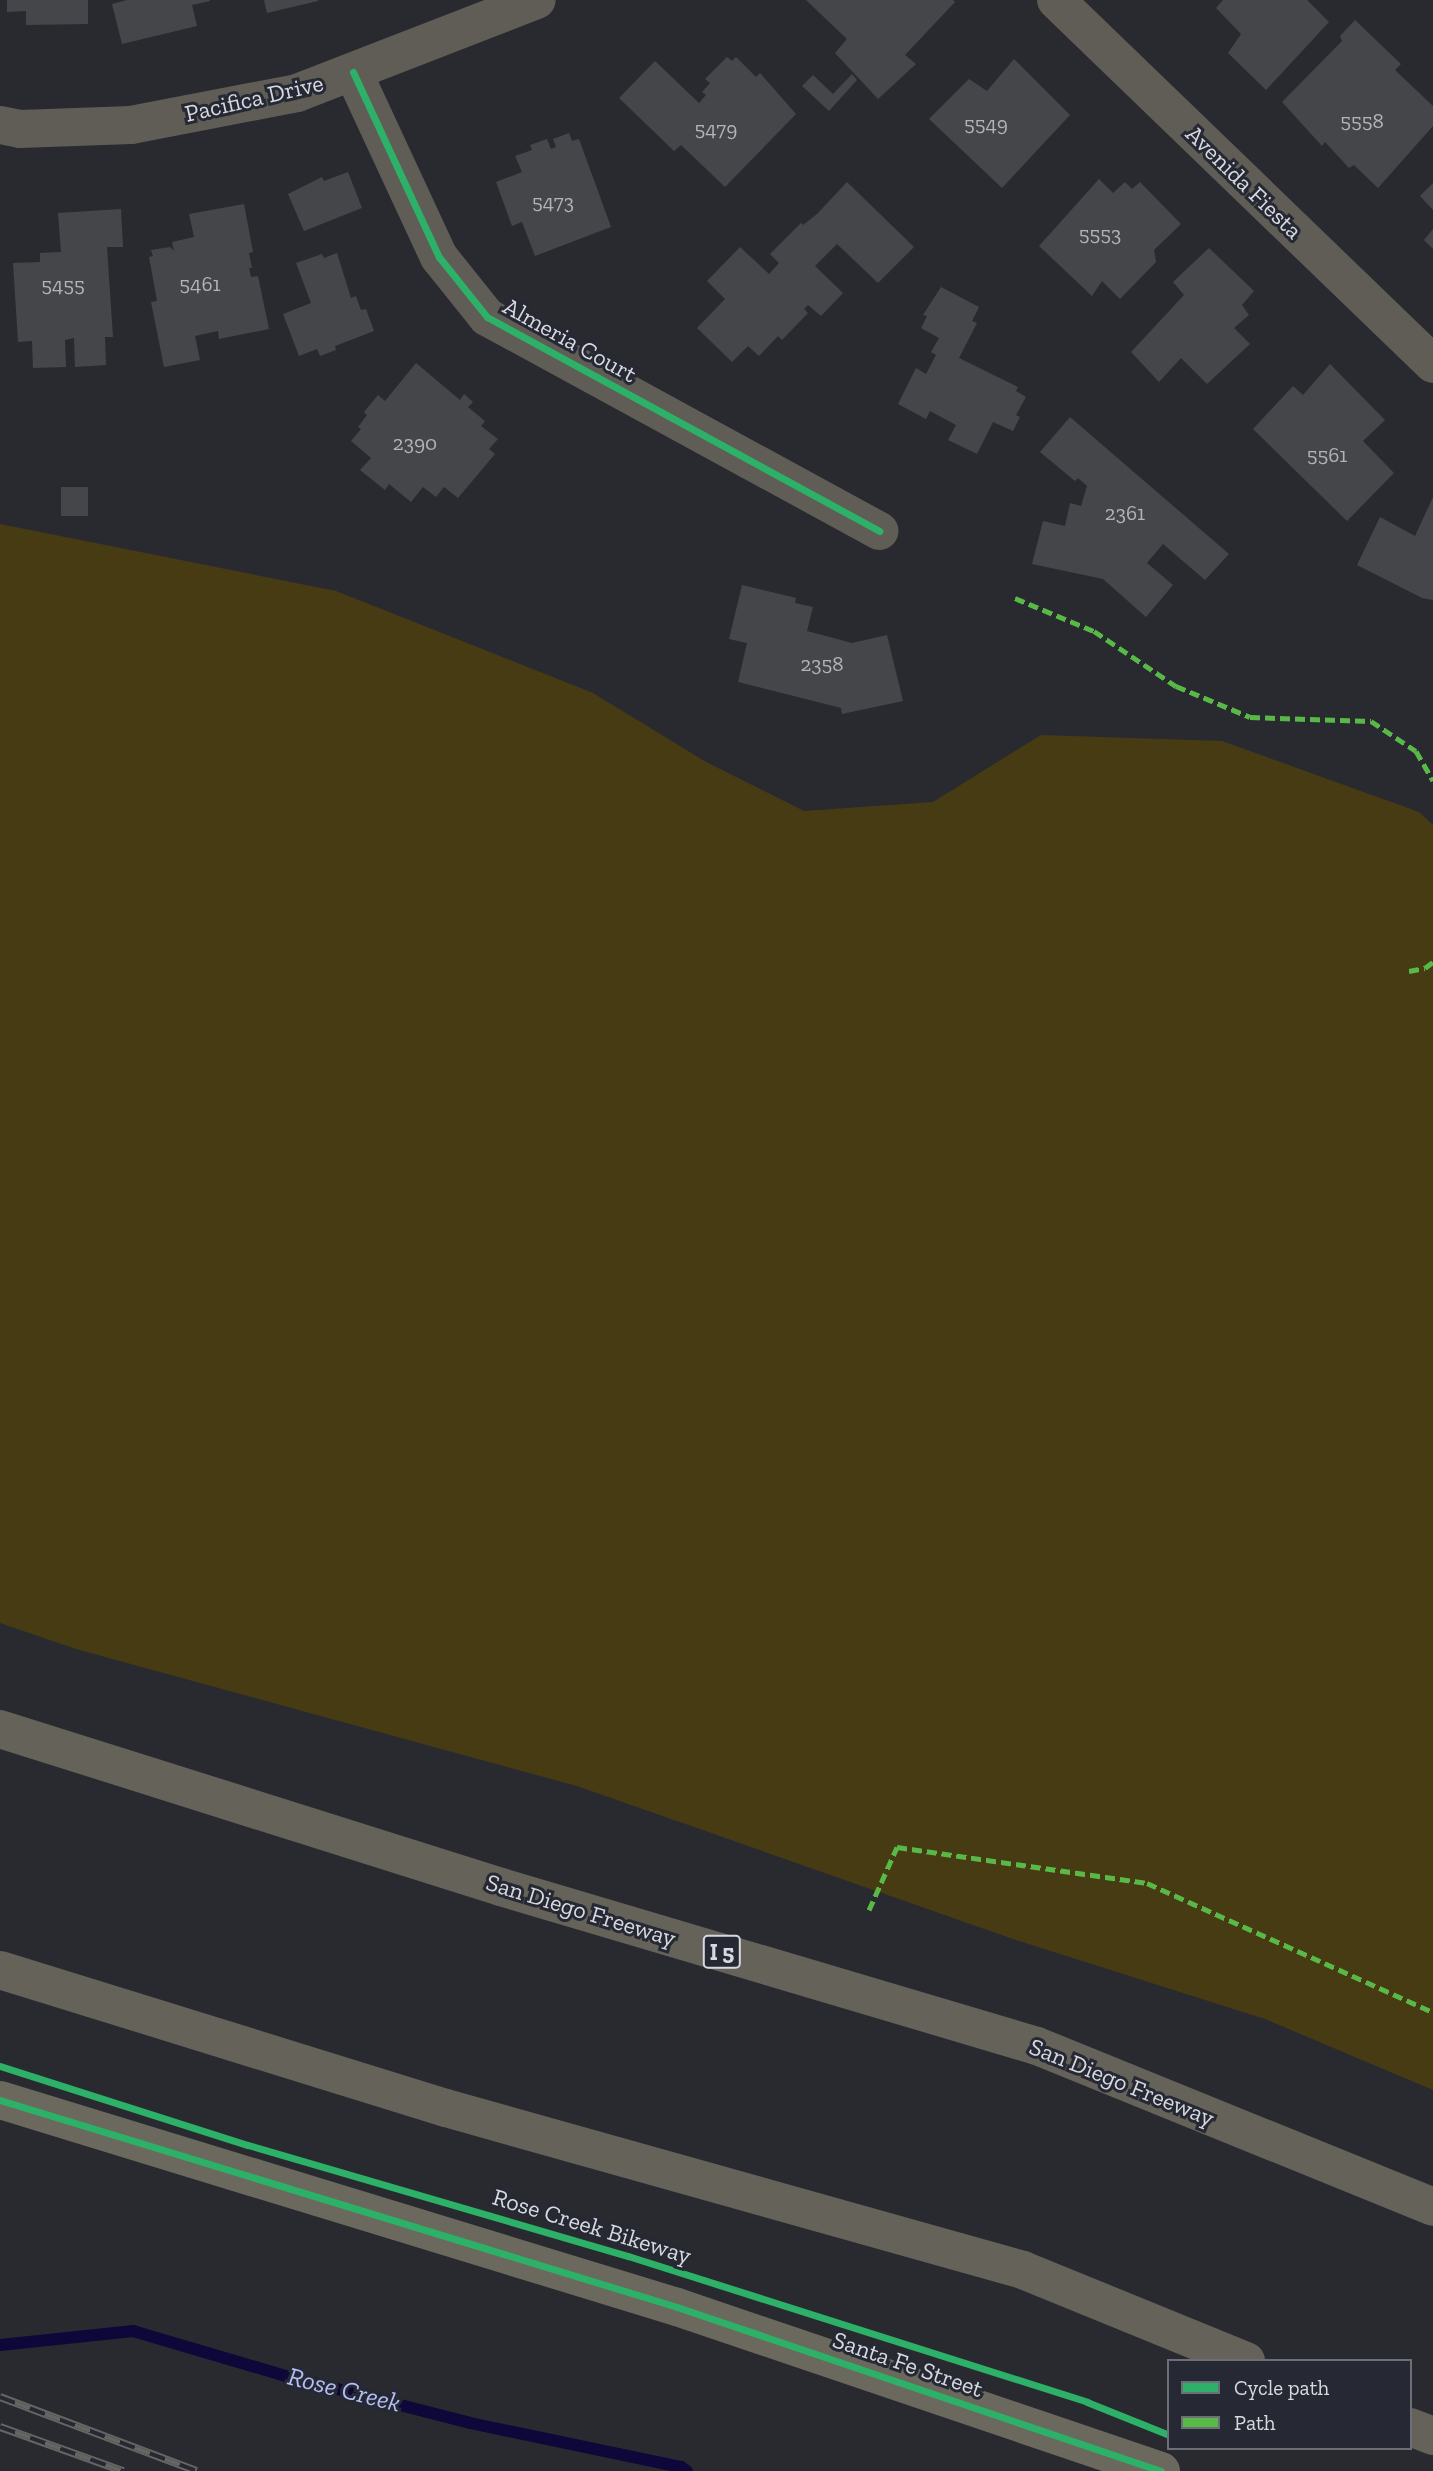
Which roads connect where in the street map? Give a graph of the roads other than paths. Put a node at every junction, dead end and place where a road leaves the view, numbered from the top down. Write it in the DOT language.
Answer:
graph roads {
  1 [pos="537,0"];
  2 [pos="1056,0"];
  3 [pos="353,72"];
  4 [pos="0,125"];
  5 [pos="1433,364"];
  6 [pos="880,531"];
  7 [pos="0,1729"];
  8 [pos="0,1970"];
  9 [pos="0,2100"];
  10 [pos="1433,2207"];
  11 [pos="1241,2359"];
  12 [pos="1412,2428"];
  13 [pos="1433,2436"];
  14 [pos="1161,2471"];
  1 -- 3 [label="street, Pacifica Drive"];
  2 -- 5 [label="street, Avenida Fiesta"];
  3 -- 4 [label="street, Pacifica Drive"];
  3 -- 6 [label="street, Almeria Court"];
  7 -- 10 [label="highway, San Diego Freeway / I 5"];
  8 -- 11 [label="highway"];
  9 -- 14 [label="street, Santa Fe Street"];
  12 -- 13 [label="highway"];
}
